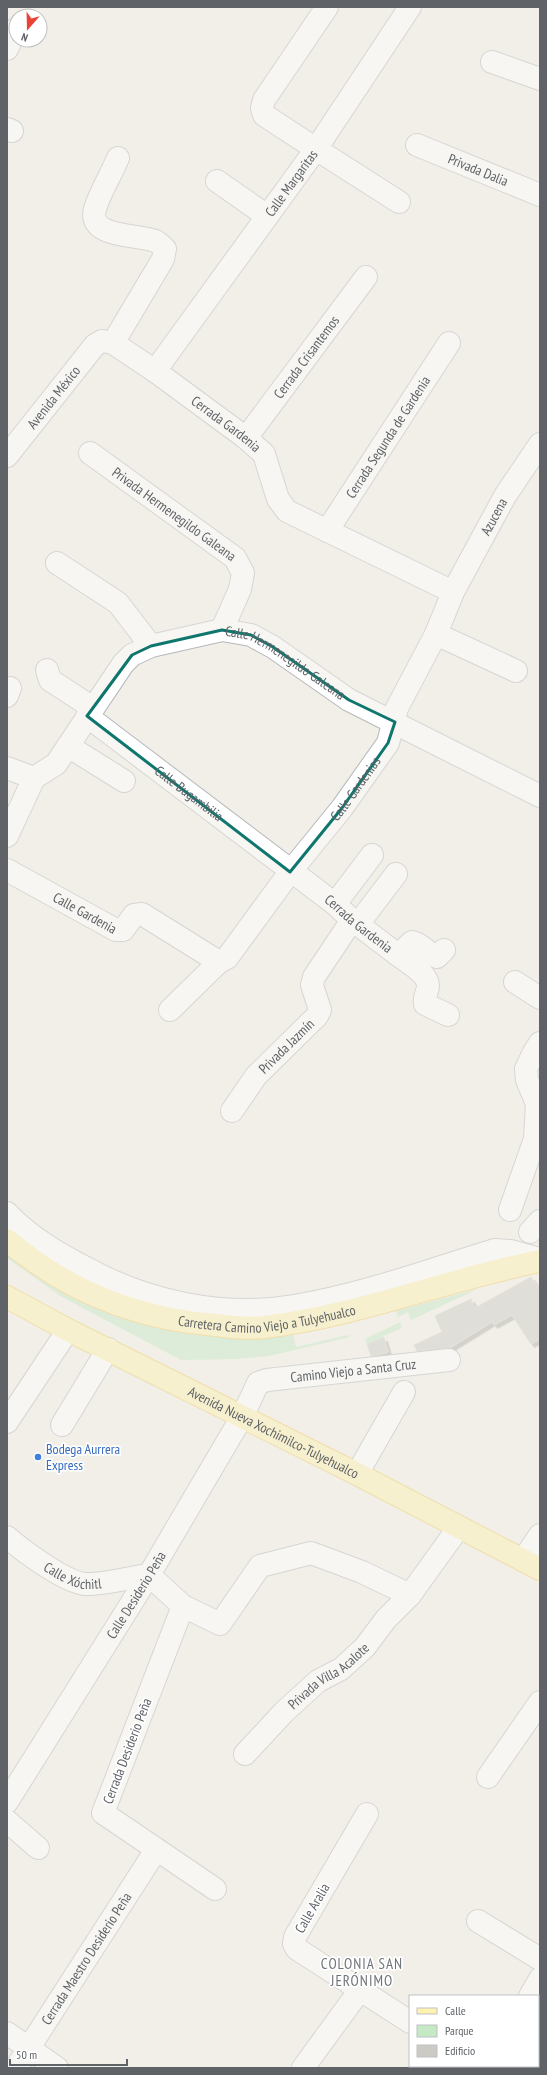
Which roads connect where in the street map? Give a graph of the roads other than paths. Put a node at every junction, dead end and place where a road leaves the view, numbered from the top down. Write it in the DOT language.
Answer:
graph roads {
  1 [pos="327,7"];
  2 [pos="410,7"];
  3 [pos="492,62"];
  4 [pos="540,79"];
  5 [pos="417,145"];
  6 [pos="316,149"];
  7 [pos="118,158"];
  8 [pos="217,181"];
  9 [pos="540,195"];
  10 [pos="399,202"];
  11 [pos="267,216"];
  12 [pos="366,276"];
  13 [pos="107,342"];
  14 [pos="449,343"];
  15 [pos="155,371"];
  16 [pos="246,438"];
  17 [pos="540,444"];
  18 [pos="9,448"];
  19 [pos="90,453"];
  20 [pos="327,531"];
  21 [pos="57,563"];
  22 [pos="452,592"];
  23 [pos="222,630"];
  24 [pos="436,634"];
  25 [pos="151,646"];
  26 [pos="48,670"];
  27 [pos="516,671"];
  28 [pos="90,712"];
  29 [pos="395,722"];
  30 [pos="68,746"];
  31 [pos="7,768"];
  32 [pos="34,778"];
  33 [pos="124,781"];
  34 [pos="540,796"];
  35 [pos="8,832"];
  36 [pos="372,855"];
  37 [pos="7,870"];
  38 [pos="290,872"];
  39 [pos="396,874"];
  40 [pos="335,904"];
  41 [pos="355,922"];
  42 [pos="444,950"];
  43 [pos="398,956"];
  44 [pos="219,962"];
  45 [pos="515,982"];
  46 [pos="540,998"];
  47 [pos="170,1010"];
  48 [pos="448,1015"];
  49 [pos="540,1043"];
  50 [pos="232,1110"];
  51 [pos="510,1210"];
  52 [pos="7,1213"];
  53 [pos="7,1240"];
  54 [pos="540,1260"];
  55 [pos="7,1297"];
  56 [pos="68,1330"];
  57 [pos="108,1350"];
  58 [pos="449,1360"];
  59 [pos="258,1383"];
  60 [pos="404,1392"];
  61 [pos="243,1415"];
  62 [pos="8,1419"];
  63 [pos="62,1425"];
  64 [pos="357,1474"];
  65 [pos="459,1527"];
  66 [pos="540,1535"];
  67 [pos="7,1537"];
  68 [pos="531,1565"];
  69 [pos="149,1575"];
  70 [pos="410,1595"];
  71 [pos="183,1606"];
  72 [pos="540,1702"];
  73 [pos="245,1754"];
  74 [pos="488,1777"];
  75 [pos="7,1802"];
  76 [pos="367,1814"];
  77 [pos="7,1821"];
  78 [pos="38,1848"];
  79 [pos="156,1850"];
  80 [pos="215,1889"];
  81 [pos="478,1921"];
  82 [pos="540,1959"];
  83 [pos="540,1979"];
  84 [pos="360,1990"];
  85 [pos="531,1995"];
  86 [pos="409,2021"];
  87 [pos="7,2033"];
  88 [pos="28,2048"];
  89 [pos="16,2068"];
  90 [pos="57,2068"];
  91 [pos="303,2068"];
  1 -- 6 [label="street, Calle Margaritas"];
  2 -- 6 [label="street"];
  3 -- 4 [label="street"];
  5 -- 9 [label="street, Privada Dalia"];
  6 -- 10 [label="street"];
  6 -- 11 [label="street, Calle Margaritas"];
  7 -- 13 [label="street, Avenida México"];
  8 -- 11 [label="street"];
  11 -- 15 [label="street, Calle Margaritas"];
  12 -- 16 [label="street, Cerrada Crisantemos"];
  13 -- 15 [label="street, Cerrada Gardenia"];
  13 -- 18 [label="street, Avenida México"];
  14 -- 20 [label="street, Cerrada Segunda de Gardenia"];
  15 -- 16 [label="street, Cerrada Gardenia"];
  16 -- 20 [label="street, Cerrada Gardenia"];
  17 -- 22 [label="street, Azucena"];
  19 -- 23 [label="street, Privada Hermenegildo Galeana"];
  20 -- 22 [label="street, Cerrada Gardenia"];
  21 -- 25 [label="street"];
  22 -- 24 [label="street, Calle Gardenias"];
  23 -- 25 [label="street, Calle Hermenegildo Galeana"];
  23 -- 29 [label="street, Calle Hermenegildo Galeana"];
  24 -- 27 [label="street"];
  24 -- 29 [label="street, Calle Gardenias"];
  25 -- 28 [label="street, Calle Hermenegildo Galeana"];
  26 -- 28 [label="street, Calle Bugambilia"];
  28 -- 30 [label="street, Calle Hermenegildo Galeana"];
  28 -- 38 [label="street, Calle Bugambilia"];
  29 -- 34 [label="street, Calle Hermenegildo Galeana"];
  29 -- 38 [label="street, Calle Gardenias"];
  30 -- 32 [label="street, Calle Hermenegildo Galeana"];
  30 -- 33 [label="street"];
  31 -- 32 [label="street"];
  32 -- 35 [label="street"];
  36 -- 40 [label="street"];
  37 -- 44 [label="street, Calle Gardenia"];
  38 -- 40 [label="street, Cerrada Gardenia"];
  38 -- 44 [label="street, Calle Gardenias"];
  39 -- 41 [label="street"];
  40 -- 41 [label="street, Cerrada Gardenia"];
  41 -- 43 [label="street, Cerrada Gardenia"];
  41 -- 50 [label="street, Privada Jazmín"];
  42 -- 43 [label="street, Cerrada Gardenia"];
  43 -- 48 [label="street"];
  44 -- 47 [label="street, Calle Gardenias"];
  45 -- 46 [label="street"];
  49 -- 51 [label="street"];
  52 -- 54 [label="street"];
  53 -- 54 [label="main road, Carretera Camino Viejo a Tulyehualco"];
  55 -- 56 [label="main road, Avenida Nueva Xochimilco-Tulyehualco"];
  56 -- 57 [label="main road, Avenida Nueva Xochimilco-Tulyehualco"];
  56 -- 62 [label="street"];
  57 -- 61 [label="main road, Avenida Nueva Xochimilco-Tulyehualco"];
  57 -- 63 [label="street"];
  58 -- 59 [label="street, Camino Viejo a Santa Cruz"];
  59 -- 61 [label="street, Calle Desiderio Peña"];
  60 -- 64 [label="street"];
  61 -- 64 [label="main road, Avenida Nueva Xochimilco-Tulyehualco"];
  61 -- 69 [label="street, Calle Desiderio Peña"];
  64 -- 65 [label="main road, Avenida Nueva Xochimilco-Tulyehualco"];
  65 -- 68 [label="main road, Avenida Nueva Xochimilco-Tulyehualco"];
  65 -- 70 [label="street, Privada Villa Acalote"];
  66 -- 68 [label="street"];
  67 -- 69 [label="street, Calle Xóchitl"];
  69 -- 71 [label="street"];
  69 -- 75 [label="street, Calle Desiderio Peña"];
  70 -- 71 [label="street"];
  70 -- 73 [label="street, Privada Villa Acalote"];
  71 -- 79 [label="street, Cerrada Desiderio Peña"];
  72 -- 74 [label="street"];
  76 -- 84 [label="street, Calle Aralia"];
  77 -- 78 [label="street"];
  79 -- 80 [label="street, Cerrada Desiderio Peña"];
  79 -- 88 [label="street, Cerrada Maestro Desiderio Peña"];
  81 -- 82 [label="street"];
  83 -- 85 [label="street"];
  84 -- 86 [label="street, Calle Aralia"];
  84 -- 91 [label="street"];
  87 -- 88 [label="street"];
  88 -- 89 [label="street, Cerrada Maestro Desiderio Peña"];
  88 -- 90 [label="street"];
}
